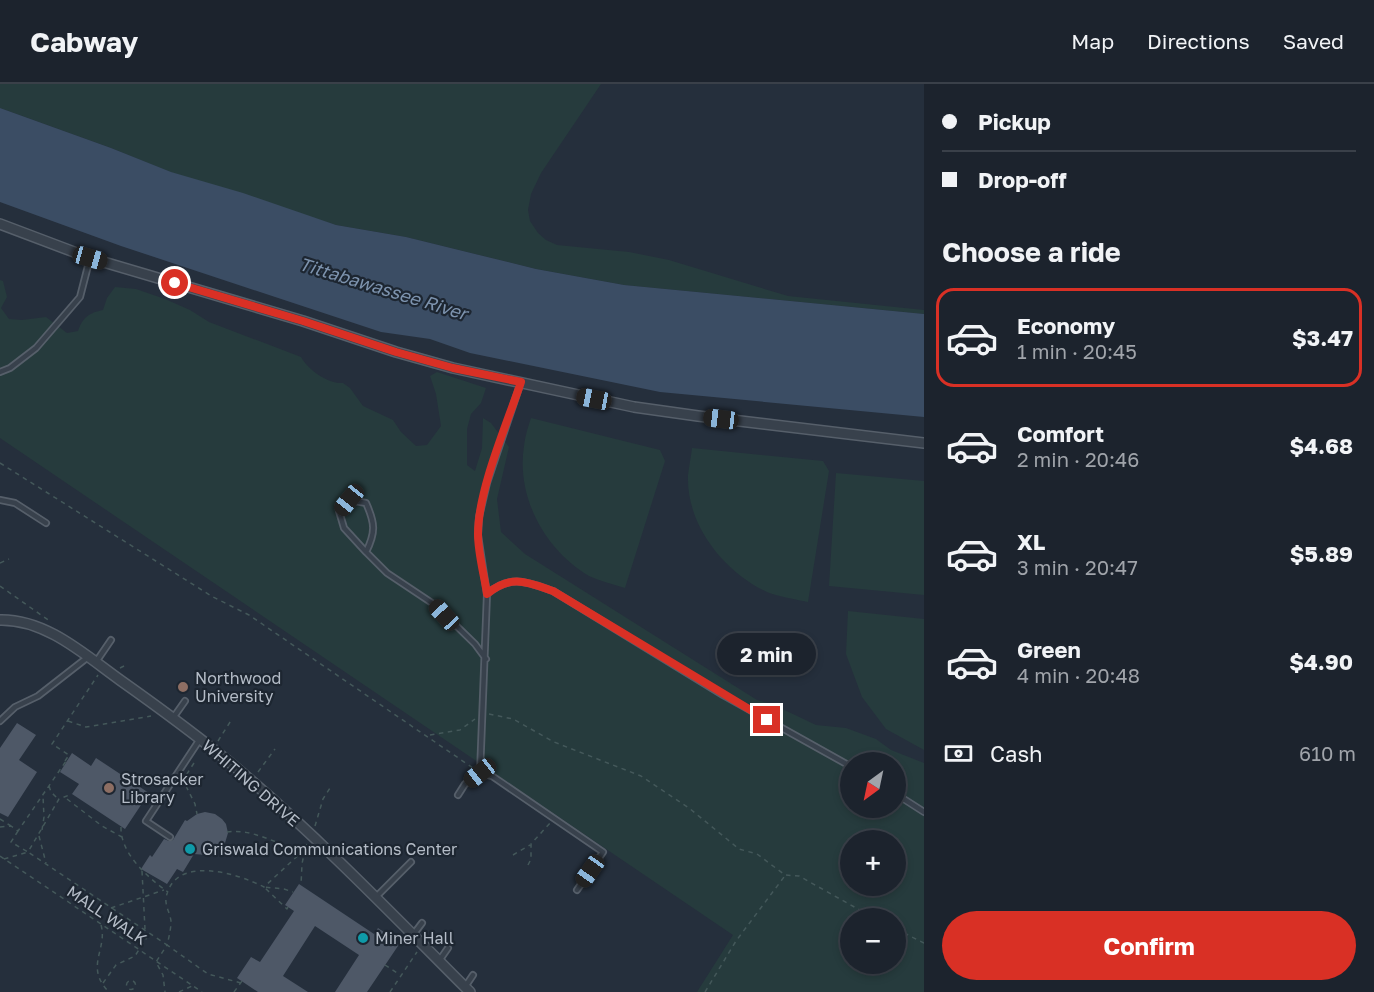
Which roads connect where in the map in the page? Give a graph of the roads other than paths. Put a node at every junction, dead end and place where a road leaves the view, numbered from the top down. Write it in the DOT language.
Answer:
graph roads {
  1 [pos="0,224"];
  2 [pos="90,258"];
  3 [pos="0,372"];
  4 [pos="521,382"];
  5 [pos="924,443"];
  6 [pos="0,500"];
  7 [pos="46,523"];
  8 [pos="366,552"];
  9 [pos="487,594"];
  10 [pos="0,620"];
  11 [pos="111,640"];
  12 [pos="486,659"];
  13 [pos="92,660"];
  14 [pos="185,701"];
  15 [pos="173,718"];
  16 [pos="0,721"];
  17 [pos="200,739"];
  18 [pos="840,760"];
  19 [pos="480,773"];
  20 [pos="458,795"];
  21 [pos="906,800"];
  22 [pos="924,812"];
  23 [pos="170,837"];
  24 [pos="411,862"];
  25 [pos="577,890"];
  26 [pos="375,898"];
  27 [pos="422,923"];
  28 [pos="413,935"];
  29 [pos="448,948"];
  30 [pos="439,961"];
  31 [pos="473,975"];
  32 [pos="468,989"];
  1 -- 2 [label="street"];
  2 -- 3 [label="lane"];
  2 -- 4 [label="street"];
  4 -- 5 [label="street"];
  4 -- 9 [label="lane"];
  6 -- 7 [label="lane"];
  8 -- 8 [label="lane"];
  8 -- 12 [label="lane"];
  9 -- 12 [label="lane"];
  9 -- 18 [label="lane"];
  10 -- 13 [label="street, WHITING DRIVE"];
  11 -- 13 [label="lane"];
  12 -- 19 [label="lane"];
  13 -- 15 [label="street, WHITING DRIVE"];
  13 -- 16 [label="lane"];
  14 -- 15 [label="lane"];
  15 -- 17 [label="street, WHITING DRIVE"];
  17 -- 23 [label="lane"];
  17 -- 26 [label="street, WHITING DRIVE"];
  19 -- 20 [label="lane"];
  19 -- 25 [label="lane"];
  21 -- 22 [label="lane"];
  24 -- 26 [label="lane"];
  26 -- 28 [label="street, WHITING DRIVE"];
  27 -- 28 [label="lane"];
  28 -- 30 [label="street, WHITING DRIVE"];
  29 -- 30 [label="lane"];
  30 -- 32 [label="street, WHITING DRIVE"];
  31 -- 32 [label="lane"];
}
